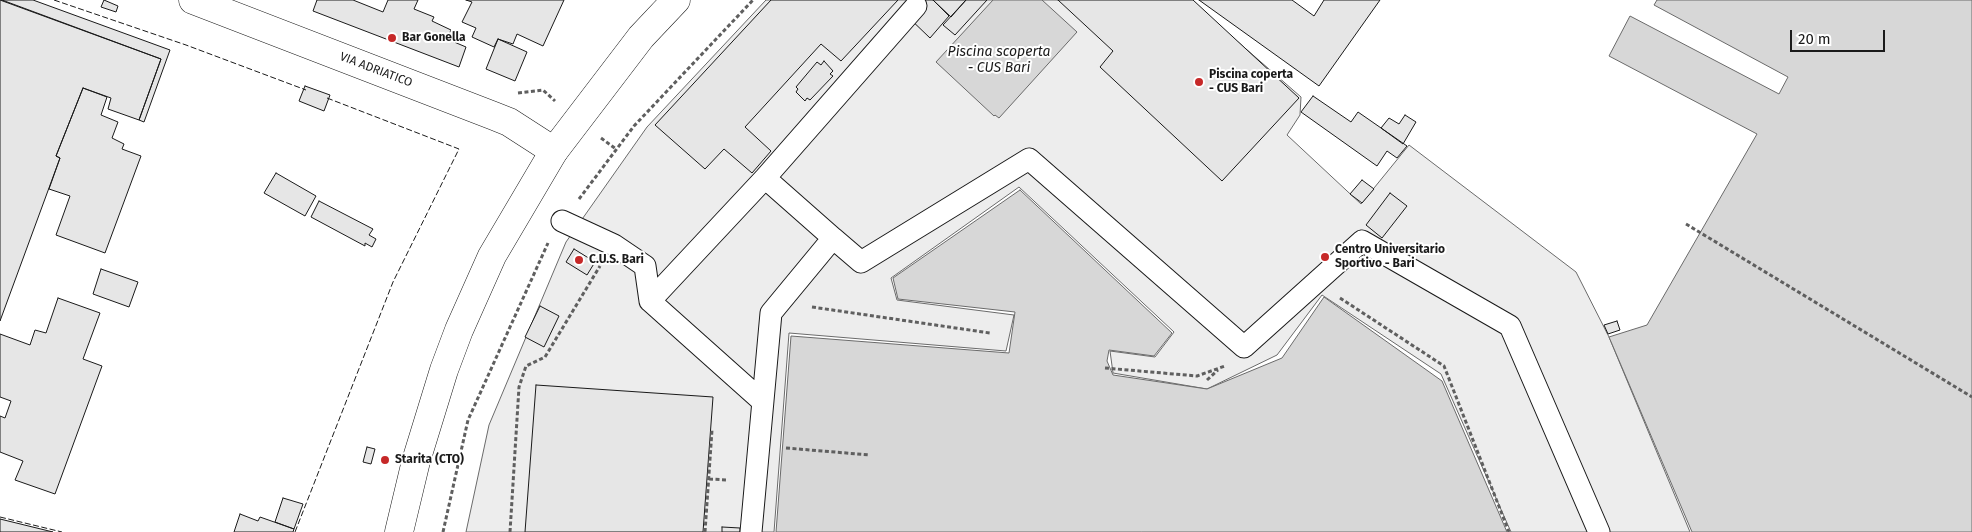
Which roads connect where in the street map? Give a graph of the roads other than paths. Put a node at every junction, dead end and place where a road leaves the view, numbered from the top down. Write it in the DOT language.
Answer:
graph roads {
  1 [pos="193,0"];
  2 [pos="676,0"];
  3 [pos="916,6"];
  4 [pos="554,151"];
  5 [pos="765,178"];
  6 [pos="562,221"];
  7 [pos="833,238"];
  8 [pos="650,301"];
  9 [pos="762,401"];
  10 [pos="399,532"];
  11 [pos="751,532"];
  12 [pos="1599,532"];
  1 -- 4 [label="main road, VIA ADRIATICO"];
  2 -- 4 [label="main road"];
  3 -- 5 [label="street"];
  4 -- 10 [label="main road"];
  5 -- 7 [label="street"];
  5 -- 8 [label="street"];
  6 -- 8 [label="street"];
  7 -- 9 [label="street"];
  7 -- 12 [label="street"];
  8 -- 9 [label="street"];
  9 -- 11 [label="street"];
}
